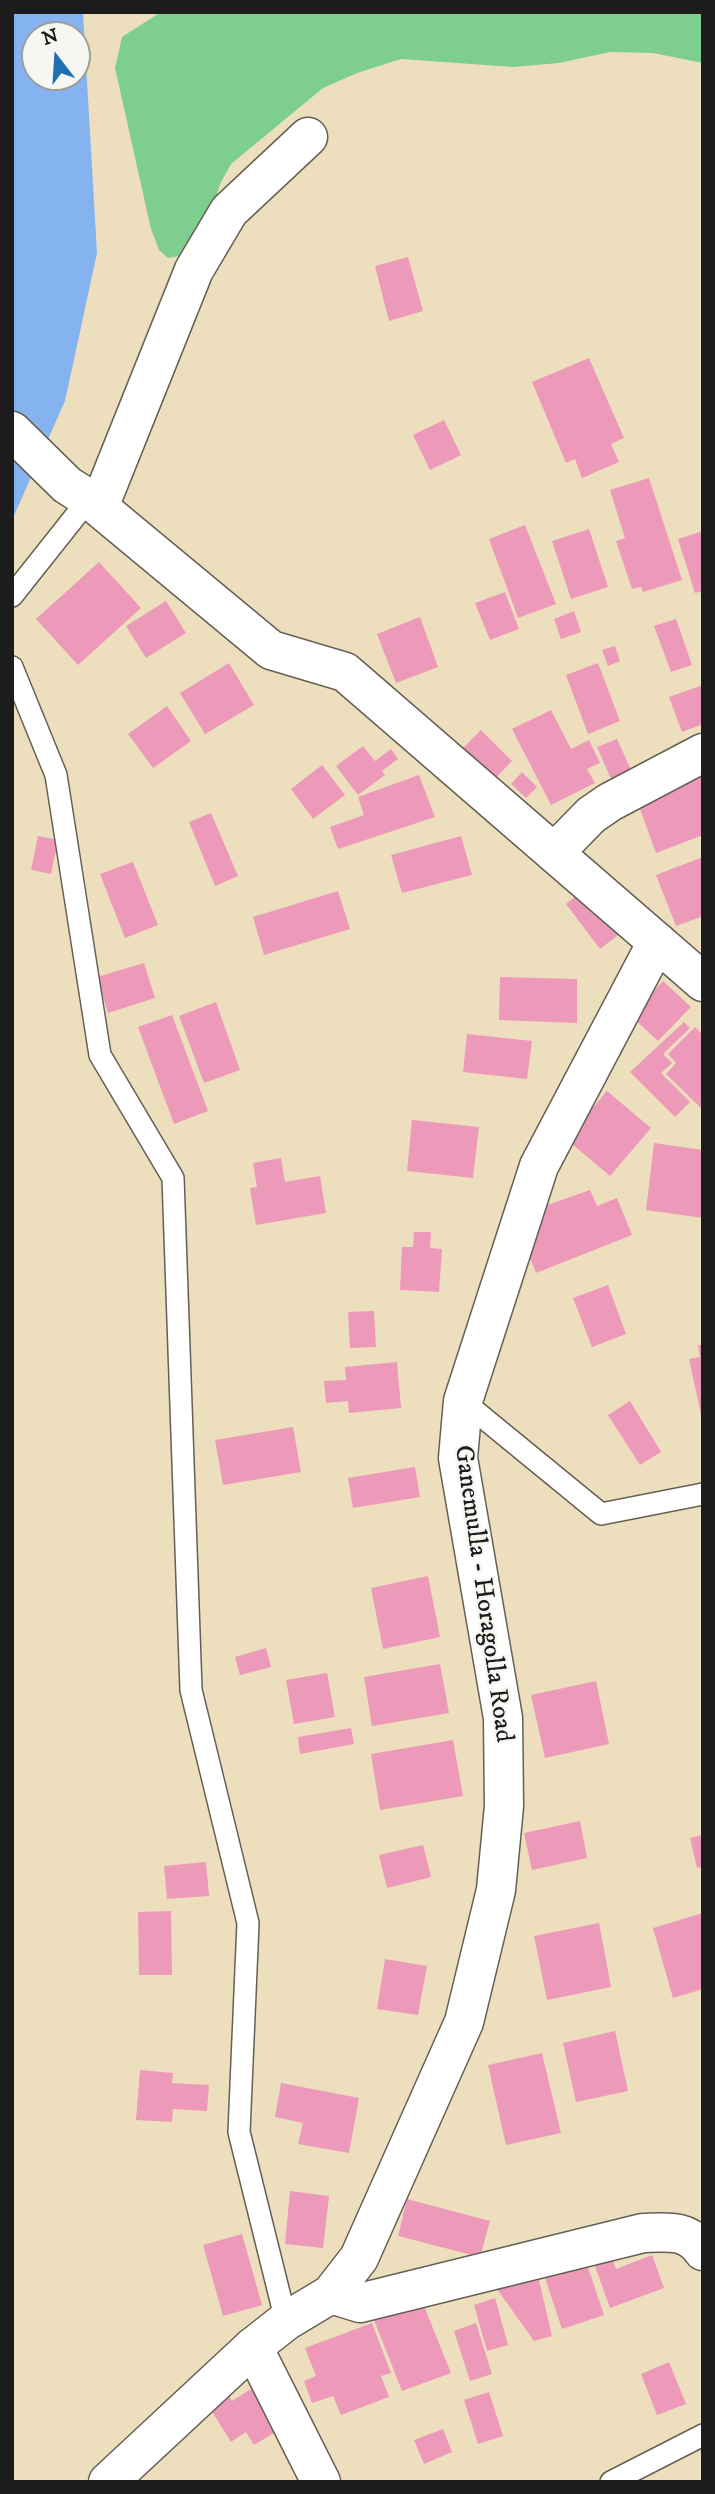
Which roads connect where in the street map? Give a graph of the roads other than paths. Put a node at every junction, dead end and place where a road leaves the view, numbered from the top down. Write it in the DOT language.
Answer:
graph roads {
  1 [pos="308,137"];
  2 [pos="12,431"];
  3 [pos="85,497"];
  4 [pos="12,596"];
  5 [pos="12,667"];
  6 [pos="703,753"];
  7 [pos="554,853"];
  8 [pos="657,942"];
  9 [pos="703,982"];
  10 [pos="463,1401"];
  11 [pos="703,1494"];
  12 [pos="703,2251"];
  13 [pos="331,2294"];
  14 [pos="286,2321"];
  15 [pos="253,2347"];
  16 [pos="703,2435"];
  17 [pos="108,2482"];
  18 [pos="321,2482"];
  19 [pos="611,2482"];
  1 -- 3 [label="street"];
  2 -- 3 [label="street"];
  3 -- 4 [label="lane"];
  3 -- 7 [label="street"];
  5 -- 14 [label="lane"];
  6 -- 7 [label="street"];
  7 -- 8 [label="street"];
  8 -- 9 [label="street"];
  8 -- 10 [label="street, Ganemulla - Horagolla Road"];
  10 -- 11 [label="lane"];
  10 -- 13 [label="street, Ganemulla - Horagolla Road"];
  12 -- 13 [label="street"];
  13 -- 14 [label="street, Ganemulla - Horagolla Road"];
  14 -- 15 [label="street, Ganemulla - Horagolla Road"];
  15 -- 17 [label="street, Ganemulla - Horagolla Road"];
  15 -- 18 [label="street"];
  16 -- 19 [label="lane"];
}
